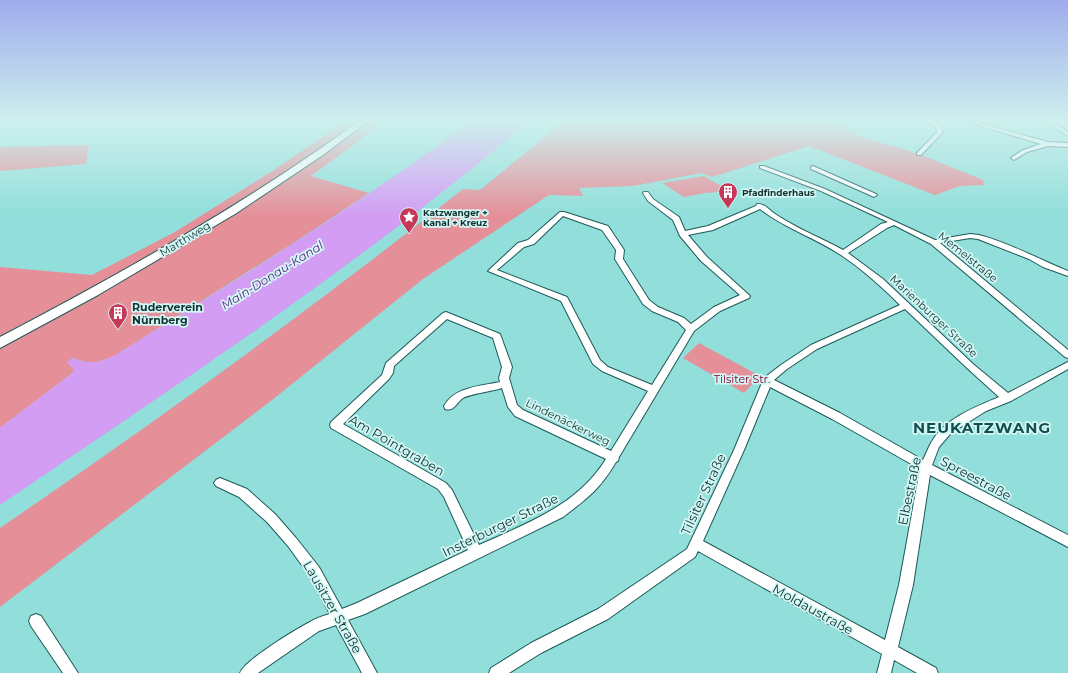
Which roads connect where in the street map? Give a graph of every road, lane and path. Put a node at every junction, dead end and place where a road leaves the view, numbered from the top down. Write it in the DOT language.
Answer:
graph roads {
  1 [pos="320,153"];
  2 [pos="1021,153"];
  3 [pos="1014,158"];
  4 [pos="762,167"];
  5 [pos="813,168"];
  6 [pos="834,177"];
  7 [pos="821,183"];
  8 [pos="646,193"];
  9 [pos="874,195"];
  10 [pos="894,222"];
  11 [pos="683,234"];
  12 [pos="934,242"];
  13 [pos="843,253"];
  14 [pos="1068,274"];
  15 [pos="905,306"];
  16 [pos="691,329"];
  17 [pos="0,343"];
  18 [pos="1068,355"];
  19 [pos="1068,365"];
  20 [pos="386,377"];
  21 [pos="767,381"];
  22 [pos="506,384"];
  23 [pos="653,389"];
  24 [pos="1007,398"];
  25 [pos="449,406"];
  26 [pos="614,458"];
  27 [pos="926,467"];
  28 [pos="220,483"];
  29 [pos="1068,542"];
  30 [pos="696,543"];
  31 [pos="476,553"];
  32 [pos="340,616"];
  33 [pos="36,621"];
  34 [pos="889,651"];
  35 [pos="71,673"];
  36 [pos="247,673"];
  37 [pos="370,673"];
  38 [pos="496,673"];
  39 [pos="884,673"];
  40 [pos="931,673"];
  1 -- 17 [label="main road, Marthweg"];
  2 -- 3 [label="street"];
  4 -- 7 [label="street, Memelstraße"];
  5 -- 6 [label="street"];
  6 -- 7 [label="street"];
  6 -- 9 [label="street"];
  7 -- 10 [label="street, Memelstraße"];
  8 -- 11 [label="street"];
  10 -- 12 [label="street, Memelstraße"];
  10 -- 13 [label="street"];
  11 -- 13 [label="street, Marienburger Straße"];
  11 -- 16 [label="street, Insterburger Straße"];
  12 -- 14 [label="street"];
  12 -- 18 [label="street, Memelstraße"];
  13 -- 15 [label="street, Marienburger Straße"];
  15 -- 21 [label="street, Tilsiter Straße"];
  15 -- 24 [label="street, Marienburger Straße"];
  16 -- 23 [label="street, Insterburger Straße"];
  16 -- 23 [label="street"];
  19 -- 24 [label="street, Elbestraße"];
  20 -- 22 [label="street, Lindenäckerweg"];
  20 -- 31 [label="street, Am Pointgraben"];
  21 -- 27 [label="street, Spreestraße"];
  21 -- 30 [label="street, Tilsiter Straße"];
  22 -- 25 [label="street"];
  22 -- 26 [label="street, Lindenäckerweg"];
  23 -- 26 [label="street, Insterburger Straße"];
  24 -- 27 [label="street, Elbestraße"];
  26 -- 31 [label="street, Insterburger Straße"];
  27 -- 29 [label="street, Spreestraße"];
  27 -- 34 [label="street, Elbestraße"];
  28 -- 32 [label="street, Lausitzer Straße"];
  30 -- 34 [label="street, Moldaustraße"];
  30 -- 38 [label="street, Tilsiter Straße"];
  31 -- 32 [label="street, Insterburger Straße"];
  32 -- 36 [label="street, Insterburger Straße"];
  32 -- 37 [label="street, Lausitzer Straße"];
  33 -- 35 [label="street"];
  34 -- 39 [label="street, Elbestraße"];
  34 -- 40 [label="street, Moldaustraße"];
}
